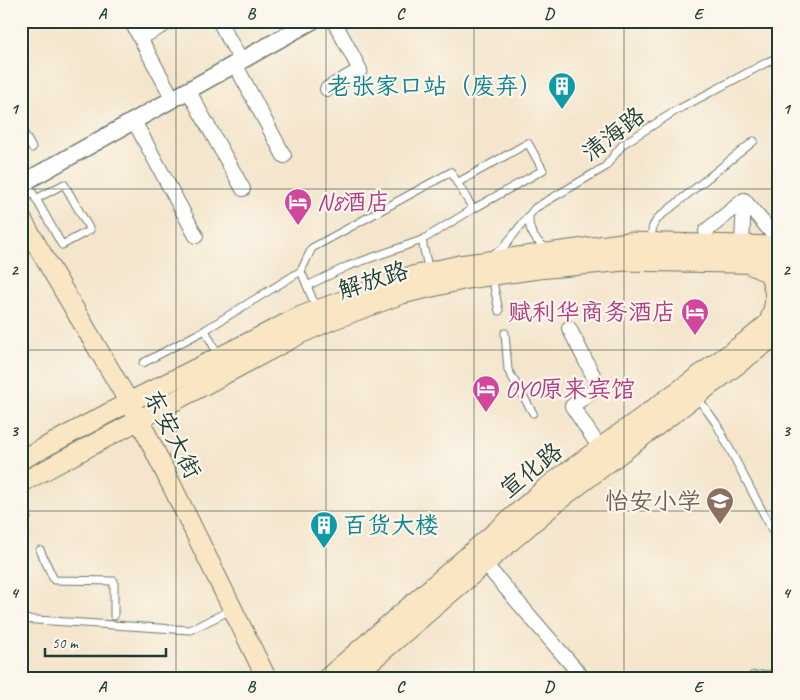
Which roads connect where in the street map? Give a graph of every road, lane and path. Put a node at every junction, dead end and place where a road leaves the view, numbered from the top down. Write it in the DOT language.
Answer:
graph roads {
  1 [pos="131,21"];
  2 [pos="171,21"];
  3 [pos="219,21"];
  4 [pos="334,21"];
  5 [pos="310,22"];
  6 [pos="140,38"];
  7 [pos="779,56"];
  8 [pos="238,63"];
  9 [pos="327,89"];
  10 [pos="188,90"];
  11 [pos="173,99"];
  12 [pos="134,121"];
  13 [pos="21,128"];
  14 [pos="754,141"];
  15 [pos="32,148"];
  16 [pos="284,156"];
  17 [pos="24,182"];
  18 [pos="457,183"];
  19 [pos="242,189"];
  20 [pos="36,199"];
  21 [pos="744,200"];
  22 [pos="473,209"];
  23 [pos="528,217"];
  24 [pos="21,218"];
  25 [pos="706,232"];
  26 [pos="196,236"];
  27 [pos="422,240"];
  28 [pos="776,240"];
  29 [pos="650,242"];
  30 [pos="742,244"];
  31 [pos="555,259"];
  32 [pos="748,263"];
  33 [pos="779,264"];
  34 [pos="482,269"];
  35 [pos="301,270"];
  36 [pos="430,280"];
  37 [pos="307,286"];
  38 [pos="499,311"];
  39 [pos="319,317"];
  40 [pos="775,324"];
  41 [pos="569,328"];
  42 [pos="205,330"];
  43 [pos="505,333"];
  44 [pos="218,357"];
  45 [pos="143,363"];
  46 [pos="227,374"];
  47 [pos="697,397"];
  48 [pos="129,402"];
  49 [pos="533,413"];
  50 [pos="140,421"];
  51 [pos="600,448"];
  52 [pos="24,453"];
  53 [pos="584,471"];
  54 [pos="21,483"];
  55 [pos="21,506"];
  56 [pos="27,518"];
  57 [pos="779,543"];
  58 [pos="40,550"];
  59 [pos="479,558"];
  60 [pos="232,609"];
  61 [pos="114,616"];
  62 [pos="21,619"];
  63 [pos="779,677"];
  64 [pos="267,679"];
  65 [pos="326,679"];
  66 [pos="350,679"];
  67 [pos="584,679"];
  68 [pos="754,679"];
  1 -- 6 [label="street"];
  2 -- 6 [label="street"];
  3 -- 8 [label="street"];
  4 -- 9 [label="street"];
  5 -- 8 [label="street"];
  6 -- 11 [label="street"];
  7 -- 23 [label="lane, 清海路"];
  8 -- 10 [label="street"];
  8 -- 16 [label="street"];
  10 -- 11 [label="street"];
  10 -- 19 [label="street"];
  11 -- 12 [label="street"];
  12 -- 17 [label="street"];
  12 -- 26 [label="street"];
  13 -- 15 [label="lane"];
  14 -- 29 [label="lane"];
  17 -- 20 [label="lane"];
  18 -- 22 [label="lane"];
  18 -- 22 [label="lane"];
  18 -- 35 [label="lane"];
  20 -- 20 [label="lane"];
  21 -- 25 [label="street"];
  21 -- 28 [label="street"];
  21 -- 30 [label="street"];
  22 -- 27 [label="lane"];
  23 -- 31 [label="lane"];
  23 -- 34 [label="lane, 清海路"];
  24 -- 48 [label="main road, 东安大街"];
  27 -- 36 [label="lane"];
  27 -- 37 [label="lane"];
  28 -- 30 [label="main road, 解放路"];
  29 -- 30 [label="main road, 解放路"];
  29 -- 31 [label="main road, 解放路"];
  31 -- 32 [label="main road, 解放路"];
  31 -- 34 [label="main road, 解放路"];
  32 -- 33 [label="main road, 解放路"];
  32 -- 40 [label="main road"];
  34 -- 36 [label="main road, 解放路"];
  34 -- 38 [label="lane"];
  35 -- 37 [label="lane"];
  35 -- 42 [label="lane"];
  36 -- 39 [label="main road, 解放路"];
  37 -- 39 [label="lane"];
  39 -- 44 [label="main road, 解放路"];
  39 -- 46 [label="main road, 解放路"];
  40 -- 47 [label="main road, 宣化路"];
  40 -- 51 [label="main road, 宣化路"];
  41 -- 51 [label="street"];
  42 -- 44 [label="lane"];
  42 -- 45 [label="lane"];
  43 -- 49 [label="lane"];
  44 -- 46 [label="lane"];
  44 -- 48 [label="main road, 解放路"];
  46 -- 50 [label="main road, 解放路"];
  47 -- 53 [label="main road, 宣化路"];
  47 -- 57 [label="lane"];
  48 -- 50 [label="main road, 东安大街"];
  48 -- 52 [label="main road, 解放路"];
  50 -- 54 [label="main road, 解放路"];
  50 -- 60 [label="main road, 东安大街"];
  51 -- 53 [label="main road, 宣化路"];
  53 -- 59 [label="main road, 宣化路"];
  55 -- 56 [label="lane"];
  58 -- 61 [label="lane"];
  59 -- 65 [label="main road, 宣化路"];
  59 -- 66 [label="main road, 宣化路"];
  59 -- 67 [label="street"];
  60 -- 62 [label="lane"];
  60 -- 64 [label="main road, 东安大街"];
  63 -- 68 [label="street"];
}
